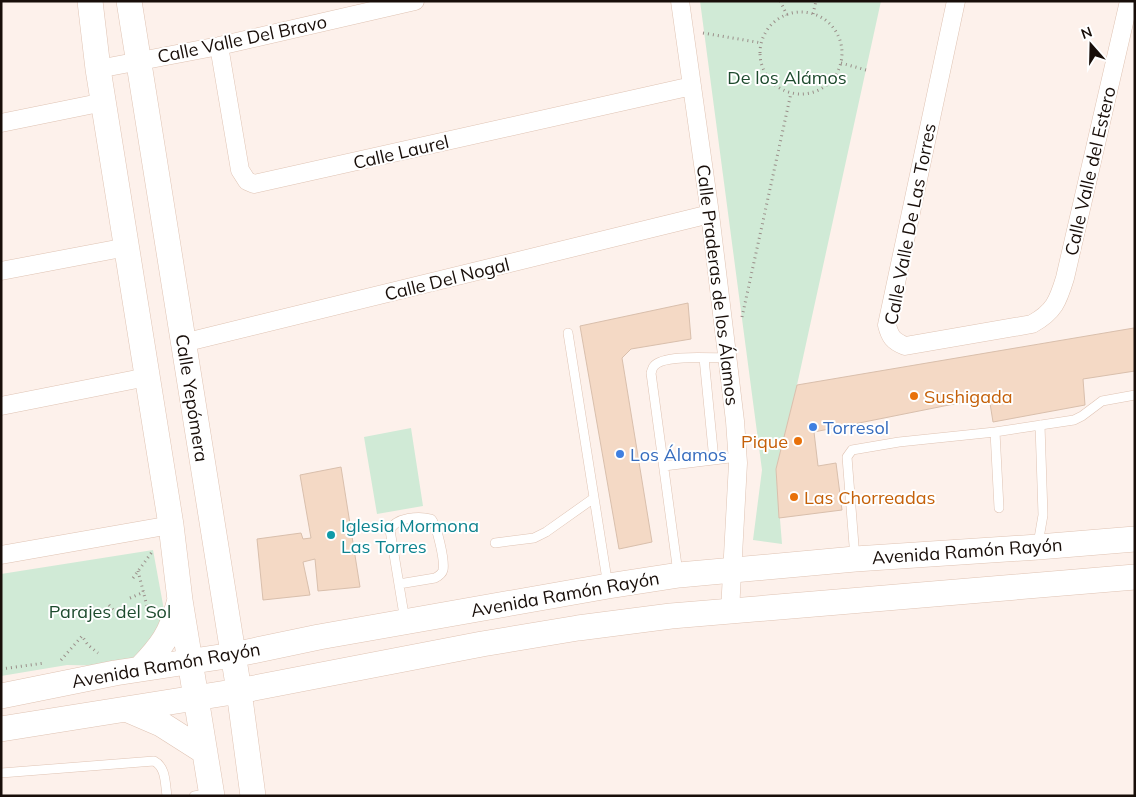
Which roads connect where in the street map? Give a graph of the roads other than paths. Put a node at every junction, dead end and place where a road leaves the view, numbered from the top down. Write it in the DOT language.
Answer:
graph roads {
  1 [pos="90,1"];
  2 [pos="129,1"];
  3 [pos="415,1"];
  4 [pos="680,1"];
  5 [pos="956,1"];
  6 [pos="1129,1"];
  7 [pos="219,46"];
  8 [pos="138,60"];
  9 [pos="98,69"];
  10 [pos="692,86"];
  11 [pos="104,102"];
  12 [pos="1,122"];
  13 [pos="710,214"];
  14 [pos="127,247"];
  15 [pos="1,271"];
  16 [pos="1052,309"];
  17 [pos="568,334"];
  18 [pos="183,343"];
  19 [pos="704,358"];
  20 [pos="727,358"];
  21 [pos="146,377"];
  22 [pos="1135,395"];
  23 [pos="1,406"];
  24 [pos="1040,425"];
  25 [pos="995,432"];
  26 [pos="738,457"];
  27 [pos="714,460"];
  28 [pos="664,466"];
  29 [pos="594,498"];
  30 [pos="999,508"];
  31 [pos="171,525"];
  32 [pos="1135,539"];
  33 [pos="495,543"];
  34 [pos="1038,547"];
  35 [pos="1,555"];
  36 [pos="855,558"];
  37 [pos="733,570"];
  38 [pos="679,575"];
  39 [pos="1135,577"];
  40 [pos="399,584"];
  41 [pos="608,586"];
  42 [pos="180,600"];
  43 [pos="730,611"];
  44 [pos="405,622"];
  45 [pos="233,655"];
  46 [pos="190,661"];
  47 [pos="140,669"];
  48 [pos="239,691"];
  49 [pos="1,696"];
  50 [pos="197,697"];
  51 [pos="126,709"];
  52 [pos="1,729"];
  53 [pos="205,752"];
  54 [pos="1,773"];
  55 [pos="206,795"];
  56 [pos="167,796"];
  57 [pos="253,796"];
  1 -- 9 [label="main road"];
  2 -- 8 [label="main road, Calle Yepómera"];
  3 -- 7 [label="street, Calle Valle Del Bravo"];
  4 -- 10 [label="street, Calle Praderas de los Álamos"];
  5 -- 16 [label="street, Calle Valle De Las Torres"];
  6 -- 16 [label="street, Calle Valle del Estero"];
  7 -- 8 [label="street, Calle Valle Del Bravo"];
  7 -- 10 [label="street, Calle Laurel"];
  8 -- 9 [label="street, Calle Valle Del Bravo"];
  8 -- 18 [label="main road, Calle Yepómera"];
  9 -- 11 [label="main road"];
  10 -- 13 [label="street, Calle Praderas de los Álamos"];
  11 -- 12 [label="street"];
  11 -- 14 [label="main road"];
  13 -- 18 [label="street, Calle Del Nogal"];
  13 -- 20 [label="street, Calle Praderas de los Álamos"];
  14 -- 15 [label="street"];
  14 -- 21 [label="main road"];
  17 -- 29 [label="lane"];
  18 -- 45 [label="main road, Calle Yepómera"];
  19 -- 20 [label="lane"];
  19 -- 27 [label="lane"];
  19 -- 28 [label="lane"];
  20 -- 26 [label="street, Calle Praderas de los Álamos"];
  21 -- 23 [label="street"];
  21 -- 31 [label="main road"];
  22 -- 24 [label="lane"];
  24 -- 25 [label="lane"];
  24 -- 34 [label="lane"];
  25 -- 30 [label="lane"];
  25 -- 36 [label="lane"];
  26 -- 27 [label="lane"];
  26 -- 37 [label="street, Calle Praderas de los Álamos"];
  27 -- 28 [label="lane"];
  28 -- 38 [label="lane"];
  29 -- 33 [label="lane"];
  29 -- 41 [label="lane"];
  31 -- 35 [label="street"];
  31 -- 42 [label="main road"];
  32 -- 34 [label="main road, Avenida Ramón Rayón"];
  34 -- 36 [label="main road, Avenida Ramón Rayón"];
  36 -- 37 [label="main road, Avenida Ramón Rayón"];
  37 -- 38 [label="main road, Avenida Ramón Rayón"];
  37 -- 43 [label="street, Calle Praderas de los Álamos"];
  38 -- 41 [label="main road, Avenida Ramón Rayón"];
  39 -- 43 [label="main road, Avenida Ramón Rayón"];
  40 -- 40 [label="lane"];
  40 -- 44 [label="lane"];
  41 -- 44 [label="main road, Avenida Ramón Rayón"];
  42 -- 46 [label="main road"];
  42 -- 47 [label="main road"];
  43 -- 48 [label="main road, Avenida Ramón Rayón"];
  44 -- 45 [label="main road, Avenida Ramón Rayón"];
  45 -- 46 [label="main road, Avenida Ramón Rayón"];
  45 -- 48 [label="main road, Calle Yepómera"];
  46 -- 47 [label="main road, Avenida Ramón Rayón"];
  46 -- 50 [label="main road"];
  47 -- 49 [label="main road, Avenida Ramón Rayón"];
  48 -- 50 [label="main road, Avenida Ramón Rayón"];
  48 -- 57 [label="main road, Calle Yepómera"];
  50 -- 51 [label="main road, Avenida Ramón Rayón"];
  50 -- 53 [label="main road"];
  51 -- 52 [label="main road, Avenida Ramón Rayón"];
  51 -- 53 [label="main road"];
  53 -- 55 [label="main road"];
  54 -- 56 [label="lane"];
}
